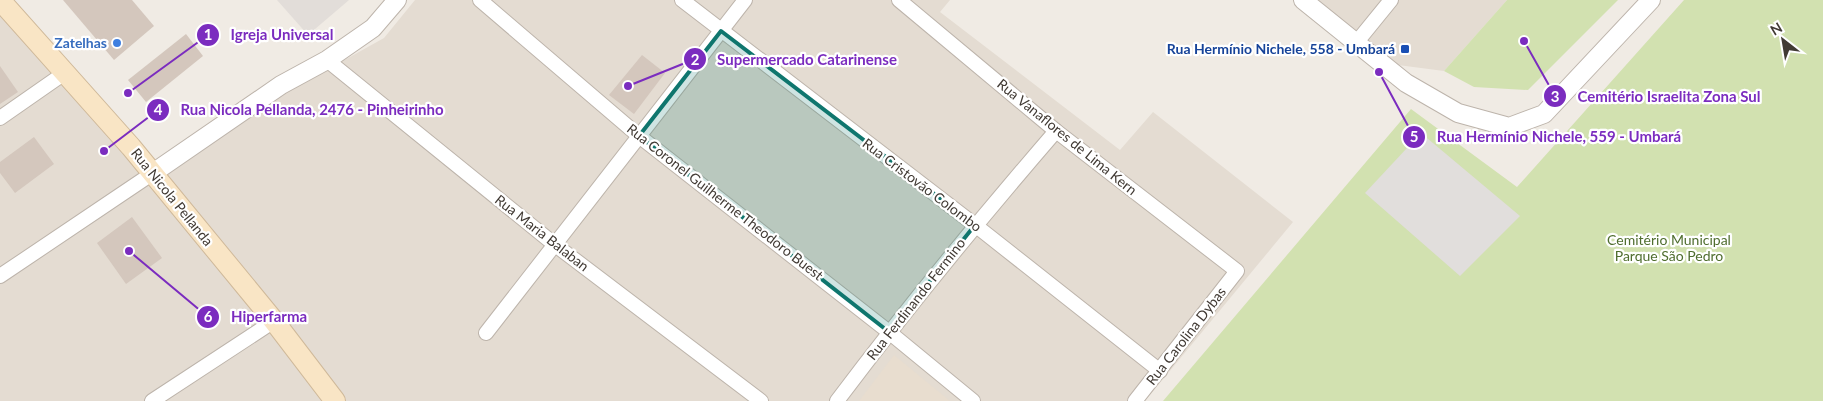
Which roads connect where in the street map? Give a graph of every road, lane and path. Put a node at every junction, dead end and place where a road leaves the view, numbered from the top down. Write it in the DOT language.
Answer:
graph roads {
  1 [pos="0,0"];
  2 [pos="397,0"];
  3 [pos="480,0"];
  4 [pos="682,0"];
  5 [pos="745,0"];
  6 [pos="899,0"];
  7 [pos="1303,0"];
  8 [pos="1391,0"];
  9 [pos="1651,0"];
  10 [pos="721,31"];
  11 [pos="1356,43"];
  12 [pos="327,60"];
  13 [pos="66,72"];
  14 [pos="0,118"];
  15 [pos="1056,131"];
  16 [pos="640,136"];
  17 [pos="153,173"];
  18 [pos="975,225"];
  19 [pos="554,244"];
  20 [pos="1237,271"];
  21 [pos="0,276"];
  22 [pos="274,321"];
  23 [pos="486,332"];
  24 [pos="889,332"];
  25 [pos="1160,371"];
  26 [pos="152,401"];
  27 [pos="335,401"];
  28 [pos="761,401"];
  29 [pos="837,401"];
  30 [pos="973,401"];
  31 [pos="1135,401"];
  1 -- 13 [label="main road, Rua Nicola Pellanda"];
  2 -- 12 [label="street"];
  3 -- 16 [label="street, Rua Coronel Guilherme Theodoro Buest"];
  4 -- 10 [label="street, Rua Cristovão Colombo"];
  5 -- 10 [label="street"];
  6 -- 15 [label="street, Rua Vanaflores de Lima Kern"];
  7 -- 11 [label="street"];
  8 -- 11 [label="street"];
  9 -- 11 [label="street"];
  10 -- 16 [label="street"];
  10 -- 18 [label="street, Rua Cristovão Colombo"];
  12 -- 17 [label="street"];
  12 -- 19 [label="street, Rua Maria Balaban"];
  13 -- 14 [label="street"];
  13 -- 17 [label="main road, Rua Nicola Pellanda"];
  15 -- 18 [label="street, Rua Ferdinando Fermino"];
  15 -- 20 [label="street, Rua Vanaflores de Lima Kern"];
  16 -- 19 [label="street"];
  16 -- 24 [label="street, Rua Coronel Guilherme Theodoro Buest"];
  17 -- 21 [label="street"];
  17 -- 22 [label="main road, Rua Nicola Pellanda"];
  18 -- 24 [label="street, Rua Ferdinando Fermino"];
  18 -- 25 [label="street, Rua Cristovão Colombo"];
  19 -- 23 [label="street"];
  19 -- 28 [label="street, Rua Maria Balaban"];
  20 -- 25 [label="street, Rua Carolina Dybas"];
  22 -- 26 [label="street"];
  22 -- 27 [label="main road, Rua Nicola Pellanda"];
  24 -- 29 [label="street, Rua Ferdinando Fermino"];
  24 -- 30 [label="street, Rua Coronel Guilherme Theodoro Buest"];
  25 -- 31 [label="street, Rua Carolina Dybas"];
}
